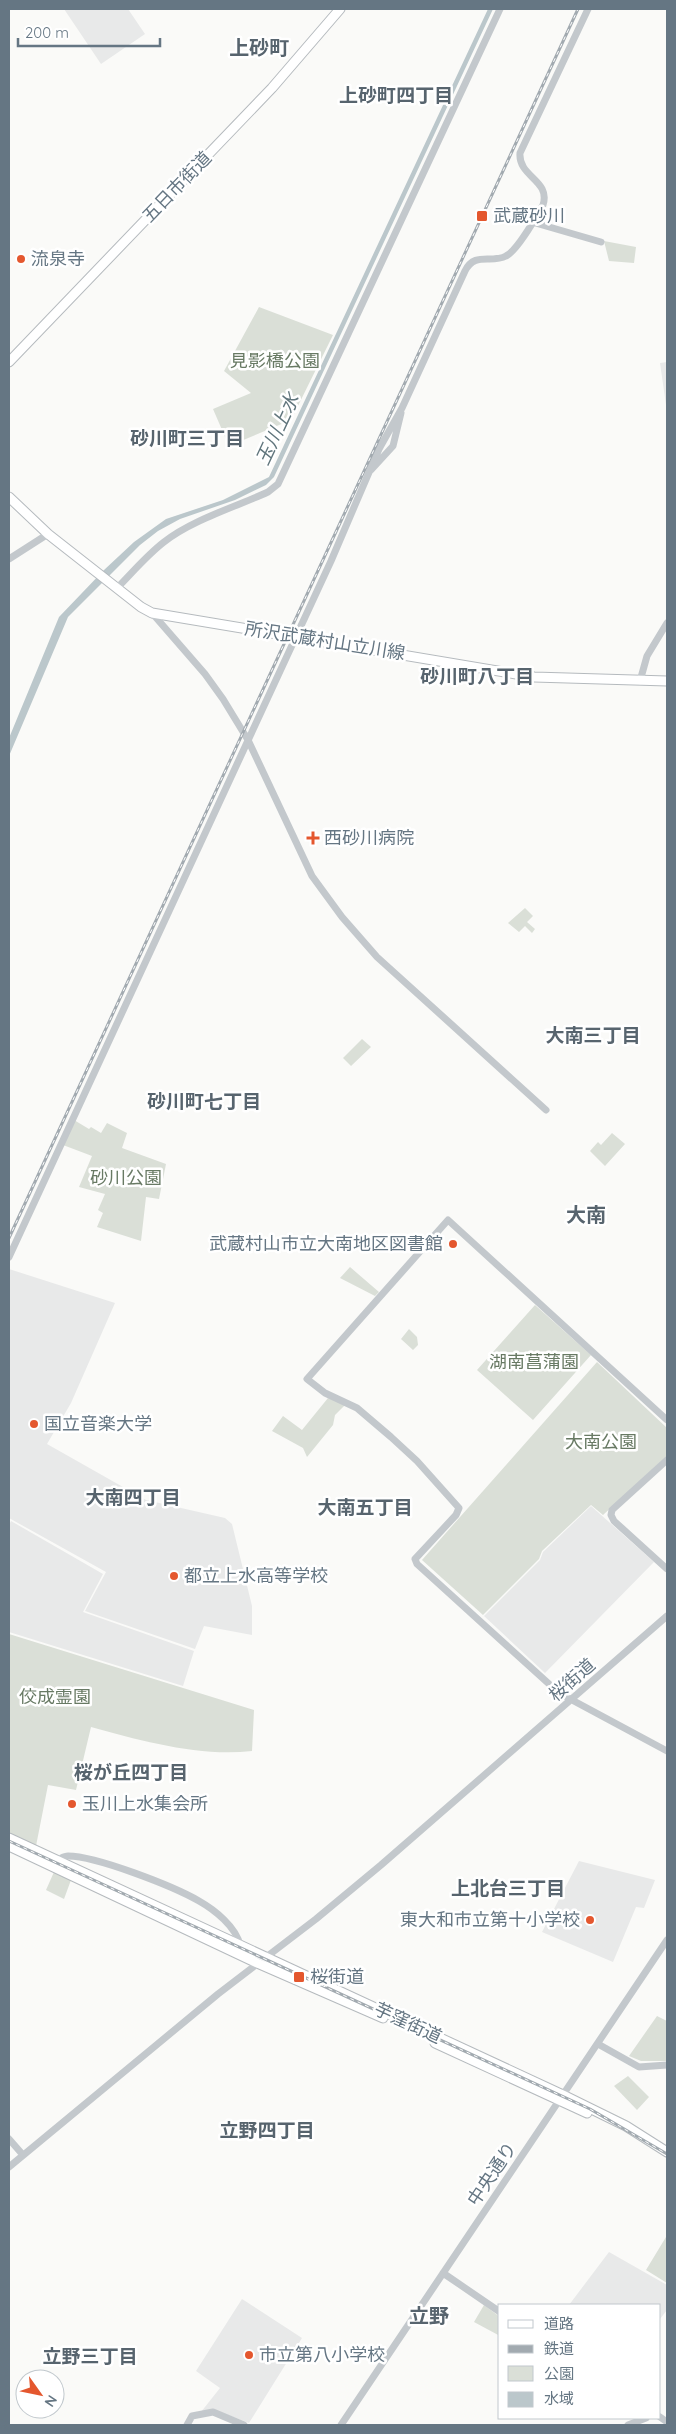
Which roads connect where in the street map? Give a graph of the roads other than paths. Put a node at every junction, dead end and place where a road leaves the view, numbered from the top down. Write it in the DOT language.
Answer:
graph roads {
  1 [pos="340,9"];
  2 [pos="500,9"];
  3 [pos="588,9"];
  4 [pos="532,222"];
  5 [pos="601,242"];
  6 [pos="9,362"];
  7 [pos="402,408"];
  8 [pos="371,470"];
  9 [pos="9,497"];
  10 [pos="48,534"];
  11 [pos="9,559"];
  12 [pos="114,586"];
  13 [pos="152,613"];
  14 [pos="667,623"];
  15 [pos="296,637"];
  16 [pos="640,681"];
  17 [pos="667,682"];
  18 [pos="248,740"];
  19 [pos="546,1110"];
  20 [pos="9,1257"];
  21 [pos="667,1420"];
  22 [pos="667,1460"];
  23 [pos="667,1569"];
  24 [pos="667,1616"];
  25 [pos="571,1701"];
  26 [pos="667,1751"];
  27 [pos="9,1838"];
  28 [pos="9,1846"];
  29 [pos="57,1860"];
  30 [pos="667,1940"];
  31 [pos="240,1946"];
  32 [pos="267,1957"];
  33 [pos="257,1963"];
  34 [pos="598,2044"];
  35 [pos="667,2065"];
  36 [pos="561,2097"];
  37 [pos="9,2140"];
  38 [pos="667,2152"];
  39 [pos="23,2156"];
  40 [pos="667,2159"];
  41 [pos="9,2166"];
  42 [pos="443,2273"];
  43 [pos="498,2311"];
  44 [pos="643,2419"];
  45 [pos="187,2425"];
  46 [pos="244,2425"];
  47 [pos="341,2425"];
  48 [pos="628,2425"];
  1 -- 6 [label="main road, 五日市街道"];
  2 -- 12 [label="street"];
  3 -- 4 [label="street"];
  4 -- 5 [label="street"];
  4 -- 7 [label="street"];
  7 -- 8 [label="street"];
  7 -- 8 [label="street"];
  8 -- 15 [label="street"];
  9 -- 10 [label="main road"];
  10 -- 11 [label="street"];
  10 -- 12 [label="main road, 所沢武蔵村山立川線"];
  12 -- 13 [label="main road, 所沢武蔵村山立川線"];
  13 -- 15 [label="main road, 所沢武蔵村山立川線"];
  13 -- 18 [label="street"];
  14 -- 16 [label="street"];
  15 -- 16 [label="main road, 所沢武蔵村山立川線"];
  15 -- 18 [label="street"];
  16 -- 17 [label="main road, 所沢武蔵村山立川線"];
  18 -- 19 [label="street"];
  18 -- 20 [label="street"];
  21 -- 25 [label="street"];
  22 -- 23 [label="street"];
  24 -- 25 [label="street, 桜街道"];
  25 -- 26 [label="street"];
  25 -- 32 [label="street, 桜街道"];
  27 -- 29 [label="main road, 芋窪街道"];
  28 -- 33 [label="main road, 芋窪街道"];
  29 -- 31 [label="main road, 芋窪街道"];
  29 -- 31 [label="street"];
  30 -- 34 [label="street, 中央通り"];
  31 -- 32 [label="main road, 芋窪街道"];
  32 -- 33 [label="street, 桜街道"];
  32 -- 36 [label="main road, 芋窪街道"];
  33 -- 36 [label="main road, 芋窪街道"];
  33 -- 39 [label="street, 桜街道"];
  34 -- 35 [label="street"];
  34 -- 36 [label="street, 中央通り"];
  36 -- 38 [label="main road, 芋窪街道"];
  36 -- 40 [label="main road, 芋窪街道"];
  36 -- 42 [label="street, 中央通り"];
  37 -- 39 [label="street"];
  39 -- 41 [label="street, 桜街道"];
  42 -- 43 [label="street"];
  42 -- 47 [label="street, 中央通り"];
  44 -- 48 [label="street"];
  45 -- 46 [label="street"];
}
